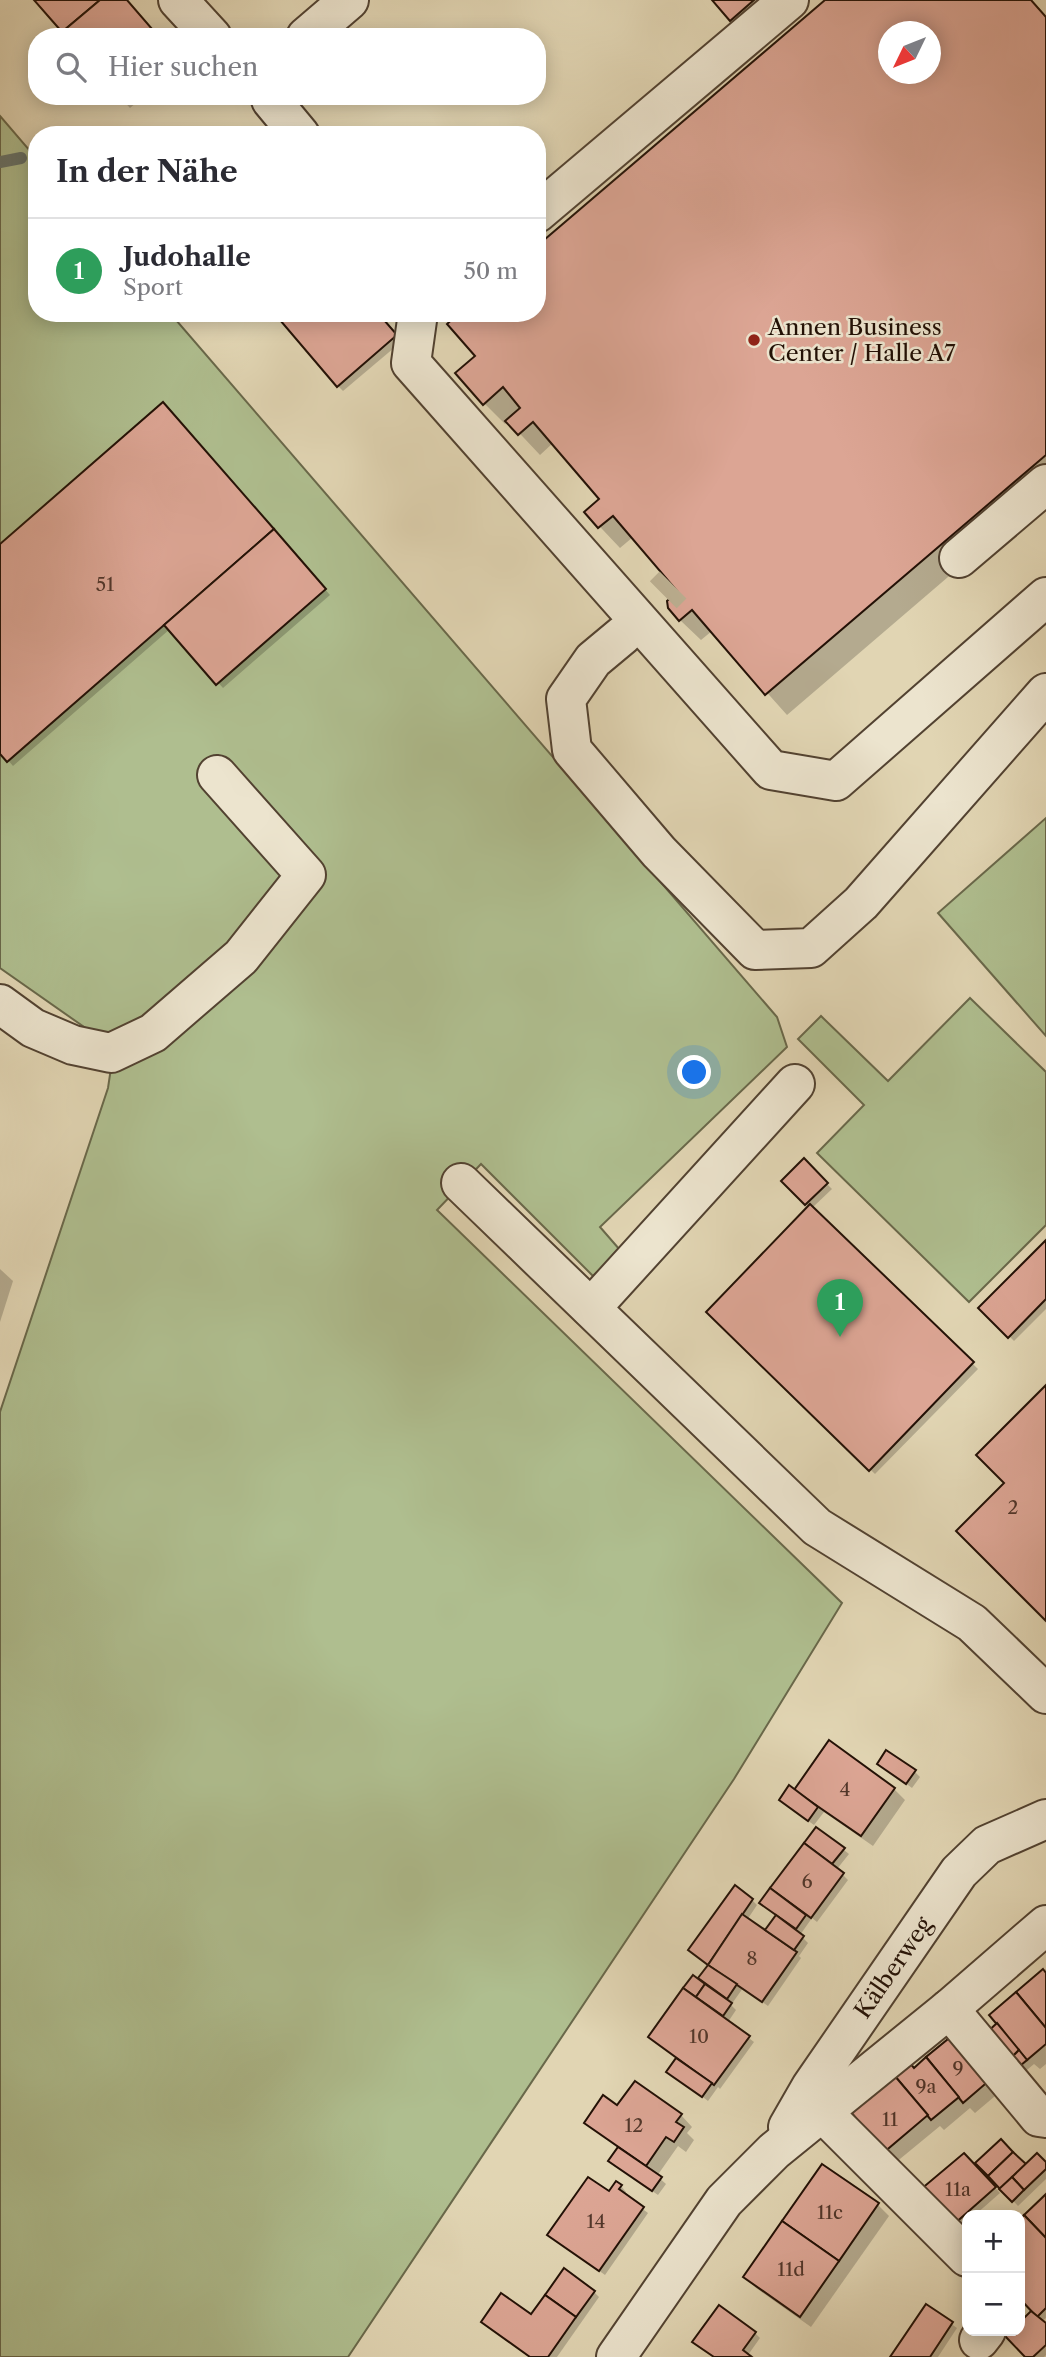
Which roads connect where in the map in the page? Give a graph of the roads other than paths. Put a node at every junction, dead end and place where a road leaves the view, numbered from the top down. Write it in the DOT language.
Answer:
graph roads {
  1 [pos="177,0"];
  2 [pos="349,0"];
  3 [pos="789,0"];
  4 [pos="203,28"];
  5 [pos="316,28"];
  6 [pos="275,105"];
  7 [pos="293,126"];
  8 [pos="546,206"];
  9 [pos="417,322"];
  10 [pos="1046,484"];
  11 [pos="959,558"];
  12 [pos="1046,597"];
  13 [pos="623,635"];
  14 [pos="1046,693"];
  15 [pos="217,775"];
  16 [pos="0,1004"];
  17 [pos="795,1084"];
  18 [pos="461,1183"];
  19 [pos="591,1308"];
  20 [pos="1046,1694"];
  21 [pos="1046,1819"];
  22 [pos="1046,1925"];
  23 [pos="949,2009"];
  24 [pos="822,2112"];
  25 [pos="1046,2118"];
  26 [pos="774,2151"];
  27 [pos="962,2252"];
  28 [pos="616,2357"];
  1 -- 4 [label="street"];
  2 -- 5 [label="street"];
  3 -- 8 [label="street"];
  6 -- 7 [label="street"];
  9 -- 12 [label="street"];
  10 -- 11 [label="street"];
  13 -- 14 [label="street"];
  15 -- 16 [label="street"];
  17 -- 19 [label="street"];
  18 -- 19 [label="street"];
  19 -- 20 [label="street"];
  21 -- 26 [label="street, Kälberweg"];
  22 -- 23 [label="street, Kälberweg"];
  23 -- 24 [label="street, Kälberweg"];
  23 -- 25 [label="street"];
  24 -- 26 [label="street, Kälberweg"];
  24 -- 27 [label="street"];
  26 -- 28 [label="street, Kälberweg"];
}
